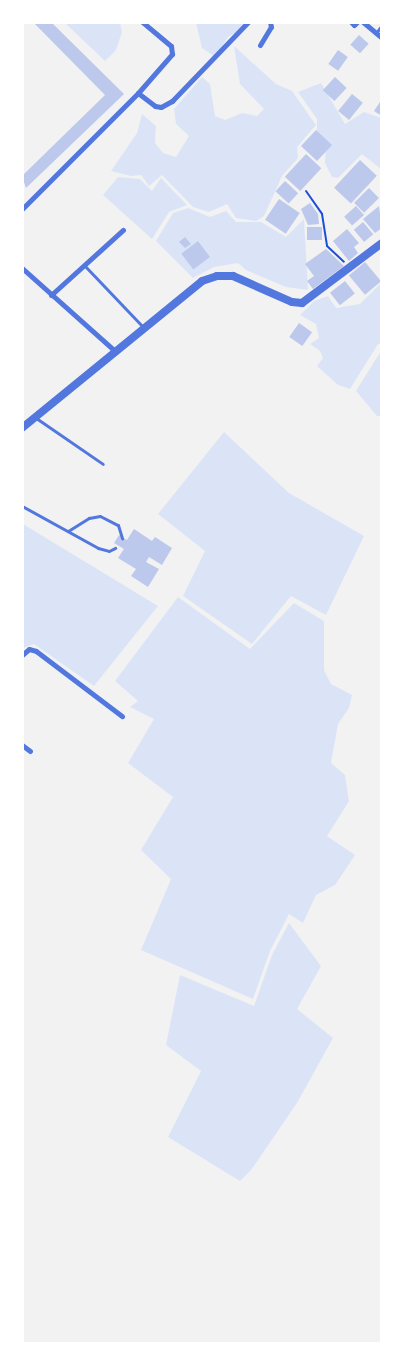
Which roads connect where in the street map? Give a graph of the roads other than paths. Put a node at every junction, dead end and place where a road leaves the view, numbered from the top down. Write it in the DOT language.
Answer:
graph roads {
  1 [pos="142,22"];
  2 [pos="248,22"];
  3 [pos="270,22"];
  4 [pos="351,22"];
  5 [pos="357,22"];
  6 [pos="363,22"];
  7 [pos="382,25"];
  8 [pos="376,33"];
  9 [pos="382,38"];
  10 [pos="260,45"];
  11 [pos="138,93"];
  12 [pos="22,209"];
  13 [pos="123,230"];
  14 [pos="382,243"];
  15 [pos="84,265"];
  16 [pos="22,268"];
  17 [pos="51,295"];
  18 [pos="145,328"];
  19 [pos="116,352"];
  20 [pos="35,418"];
  21 [pos="22,428"];
  22 [pos="102,464"];
  23 [pos="22,506"];
  24 [pos="68,531"];
  25 [pos="122,538"];
  26 [pos="115,548"];
  27 [pos="22,655"];
  28 [pos="122,716"];
  29 [pos="22,745"];
  30 [pos="30,751"];
  1 -- 11 [label="street"];
  2 -- 11 [label="street"];
  3 -- 10 [label="street"];
  4 -- 5 [label="street"];
  6 -- 8 [label="street"];
  7 -- 8 [label="lane"];
  8 -- 9 [label="street"];
  11 -- 12 [label="street"];
  13 -- 15 [label="street"];
  14 -- 18 [label="street"];
  15 -- 17 [label="street"];
  15 -- 18 [label="lane"];
  16 -- 17 [label="street"];
  17 -- 19 [label="street"];
  18 -- 19 [label="street"];
  19 -- 20 [label="street"];
  20 -- 21 [label="street"];
  20 -- 22 [label="lane"];
  23 -- 24 [label="lane"];
  24 -- 25 [label="lane"];
  24 -- 26 [label="lane"];
  27 -- 28 [label="street"];
  29 -- 30 [label="street"];
}
